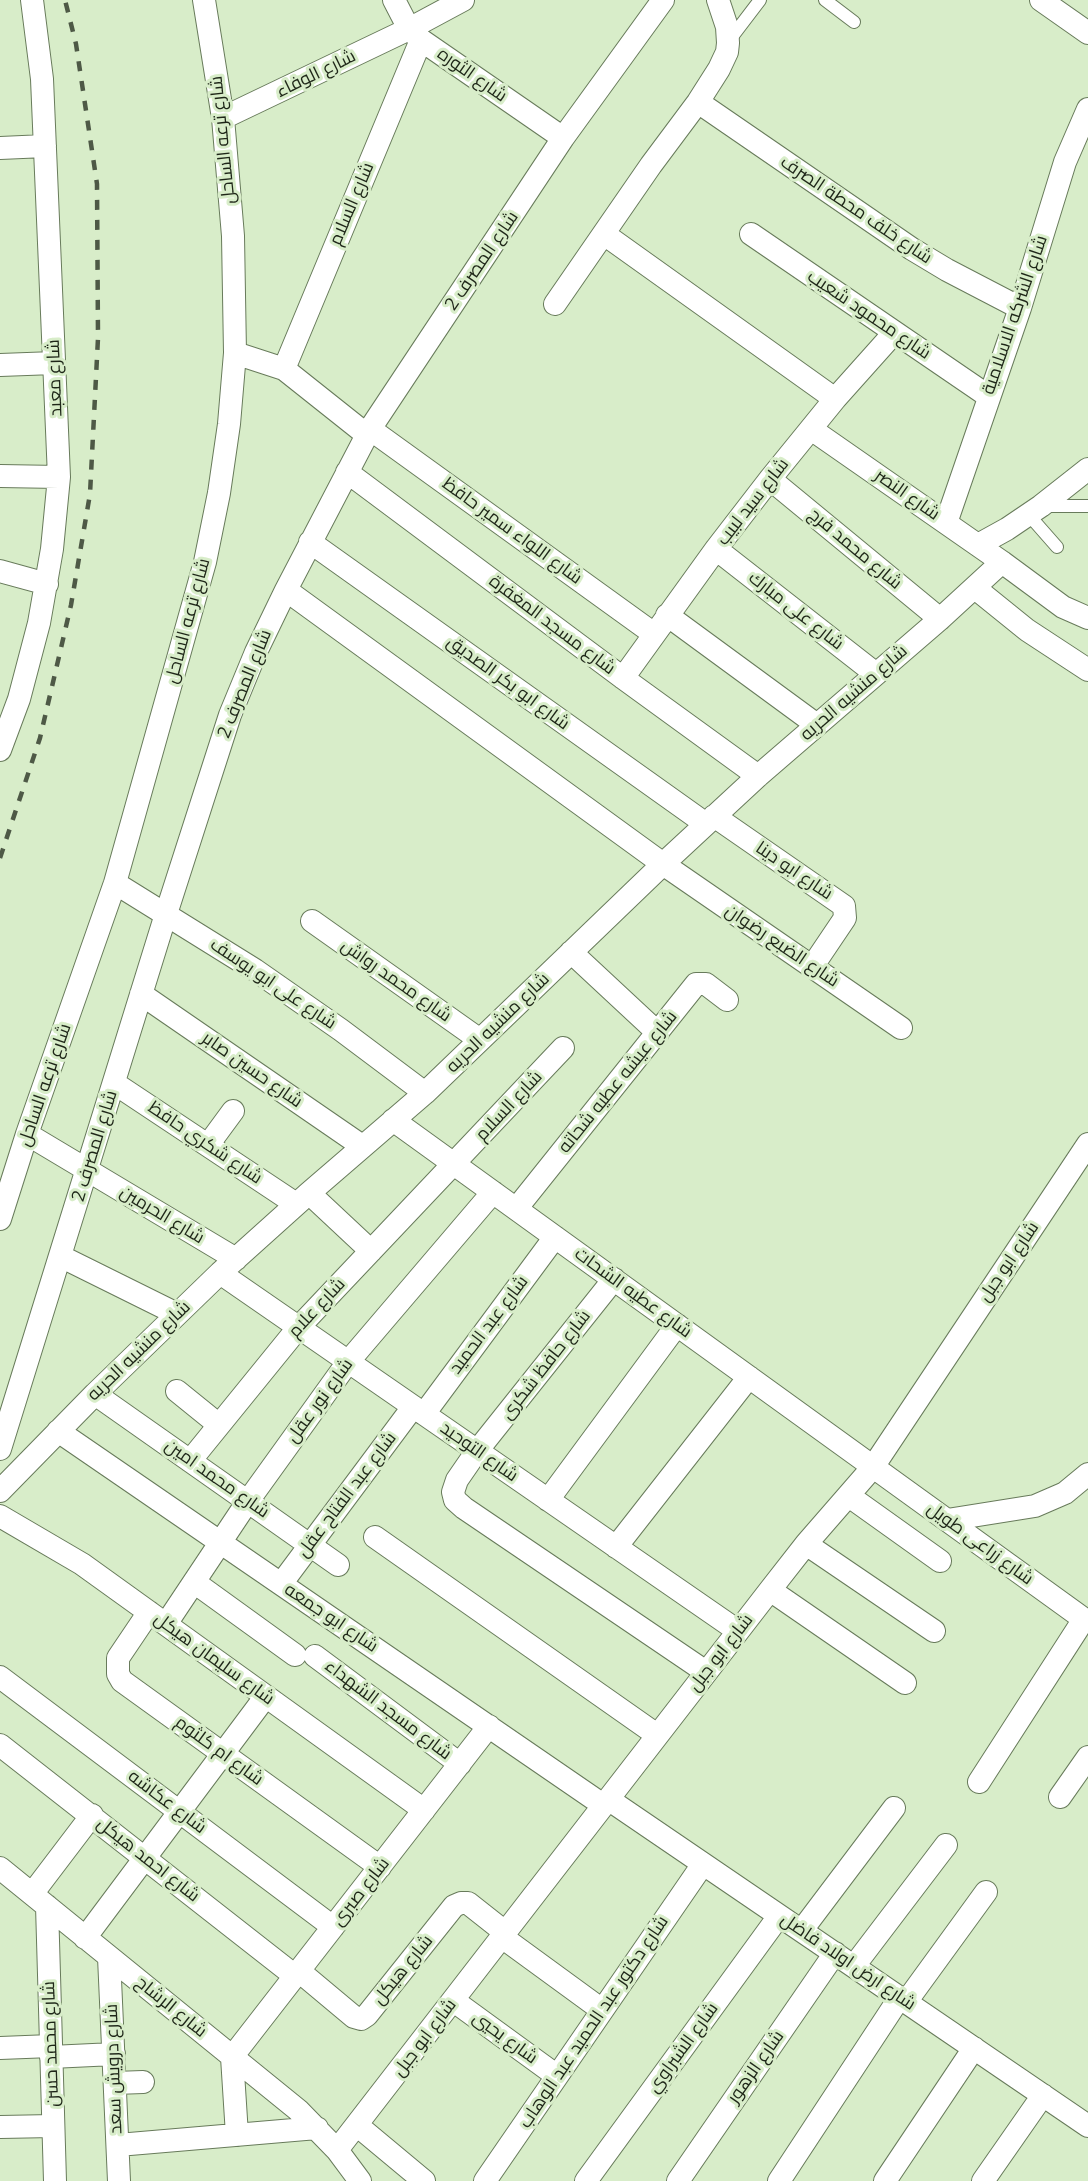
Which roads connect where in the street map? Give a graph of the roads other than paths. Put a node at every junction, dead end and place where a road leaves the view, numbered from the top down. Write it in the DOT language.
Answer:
graph roads {
  1 [pos="32,0"];
  2 [pos="204,0"];
  3 [pos="394,0"];
  4 [pos="463,0"];
  5 [pos="663,0"];
  6 [pos="718,0"];
  7 [pos="760,0"];
  8 [pos="825,0"];
  9 [pos="1041,0"];
  10 [pos="854,22"];
  11 [pos="1088,33"];
  12 [pos="415,34"];
  13 [pos="728,43"];
  14 [pos="698,102"];
  15 [pos="1088,109"];
  16 [pos="223,118"];
  17 [pos="563,138"];
  18 [pos="45,146"];
  19 [pos="0,148"];
  20 [pos="604,234"];
  21 [pos="751,234"];
  22 [pos="555,304"];
  23 [pos="1020,308"];
  24 [pos="894,333"];
  25 [pos="235,353"];
  26 [pos="54,363"];
  27 [pos="0,365"];
  28 [pos="284,369"];
  29 [pos="988,396"];
  30 [pos="835,399"];
  31 [pos="811,429"];
  32 [pos="369,432"];
  33 [pos="1088,469"];
  34 [pos="347,472"];
  35 [pos="0,476"];
  36 [pos="59,477"];
  37 [pos="771,479"];
  38 [pos="1088,506"];
  39 [pos="1034,510"];
  40 [pos="946,523"];
  41 [pos="310,542"];
  42 [pos="978,545"];
  43 [pos="1057,547"];
  44 [pos="716,549"];
  45 [pos="1002,562"];
  46 [pos="0,571"];
  47 [pos="47,584"];
  48 [pos="975,588"];
  49 [pos="286,590"];
  50 [pos="667,615"];
  51 [pos="1088,618"];
  52 [pos="940,619"];
  53 [pos="654,634"];
  54 [pos="1088,670"];
  55 [pos="876,674"];
  56 [pos="623,678"];
  57 [pos="817,725"];
  58 [pos="0,750"];
  59 [pos="758,776"];
  60 [pos="710,820"];
  61 [pos="663,864"];
  62 [pos="115,884"];
  63 [pos="166,914"];
  64 [pos="312,921"];
  65 [pos="571,952"];
  66 [pos="812,967"];
  67 [pos="141,994"];
  68 [pos="727,1000"];
  69 [pos="901,1028"];
  70 [pos="658,1033"];
  71 [pos="480,1040"];
  72 [pos="563,1048"];
  73 [pos="114,1083"];
  74 [pos="425,1093"];
  75 [pos="233,1111"];
  76 [pos="393,1120"];
  77 [pos="27,1134"];
  78 [pos="1088,1144"];
  79 [pos="208,1145"];
  80 [pos="362,1146"];
  81 [pos="454,1165"];
  82 [pos="87,1170"];
  83 [pos="493,1192"];
  84 [pos="303,1198"];
  85 [pos="516,1209"];
  86 [pos="0,1219"];
  87 [pos="555,1237"];
  88 [pos="371,1251"];
  89 [pos="60,1256"];
  90 [pos="228,1266"];
  91 [pos="614,1279"];
  92 [pos="177,1314"];
  93 [pos="677,1325"];
  94 [pos="298,1328"];
  95 [pos="348,1362"];
  96 [pos="748,1377"];
  97 [pos="177,1391"];
  98 [pos="95,1394"];
  99 [pos="418,1410"];
  100 [pos="219,1425"];
  101 [pos="58,1431"];
  102 [pos="0,1449"];
  103 [pos="477,1451"];
  104 [pos="190,1461"];
  105 [pos="873,1467"];
  106 [pos="1088,1474"];
  107 [pos="0,1491"];
  108 [pos="849,1496"];
  109 [pos="548,1500"];
  110 [pos="248,1501"];
  111 [pos="0,1516"];
  112 [pos="947,1520"];
  113 [pos="375,1537"];
  114 [pos="220,1542"];
  115 [pos="806,1544"];
  116 [pos="310,1545"];
  117 [pos="616,1547"];
  118 [pos="940,1561"];
  119 [pos="338,1565"];
  120 [pos="194,1582"];
  121 [pos="281,1584"];
  122 [pos="770,1590"];
  123 [pos="158,1618"];
  124 [pos="1086,1621"];
  125 [pos="738,1631"];
  126 [pos="934,1631"];
  127 [pos="706,1672"];
  128 [pos="0,1677"];
  129 [pos="904,1683"];
  130 [pos="266,1696"];
  131 [pos="489,1726"];
  132 [pos="657,1734"];
  133 [pos="0,1745"];
  134 [pos="223,1754"];
  135 [pos="1088,1757"];
  136 [pos="460,1764"];
  137 [pos="979,1782"];
  138 [pos="1060,1797"];
  139 [pos="606,1802"];
  140 [pos="894,1808"];
  141 [pos="424,1810"];
  142 [pos="179,1812"];
  143 [pos="92,1815"];
  144 [pos="946,1845"];
  145 [pos="145,1857"];
  146 [pos="703,1864"];
  147 [pos="380,1867"];
  148 [pos="0,1868"];
  149 [pos="986,1892"];
  150 [pos="39,1900"];
  151 [pos="780,1916"];
  152 [pos="333,1927"];
  153 [pos="801,1930"];
  154 [pos="504,1935"];
  155 [pos="85,1938"];
  156 [pos="835,1953"];
  157 [pos="109,1957"];
  158 [pos="854,1966"];
  159 [pos="297,1974"];
  160 [pos="903,2000"];
  161 [pos="453,2001"];
  162 [pos="602,2010"];
  163 [pos="0,2048"];
  164 [pos="974,2048"];
  165 [pos="51,2052"];
  166 [pos="114,2054"];
  167 [pos="232,2057"];
  168 [pos="557,2076"];
  169 [pos="143,2082"];
  170 [pos="116,2083"];
  171 [pos="1043,2095"];
  172 [pos="53,2126"];
  173 [pos="358,2126"];
  174 [pos="1088,2126"];
  175 [pos="0,2127"];
  176 [pos="317,2128"];
  177 [pos="237,2134"];
  178 [pos="117,2145"];
  179 [pos="337,2150"];
  180 [pos="55,2181"];
  181 [pos="119,2181"];
  182 [pos="360,2181"];
  183 [pos="424,2181"];
  184 [pos="485,2181"];
  185 [pos="586,2181"];
  186 [pos="678,2181"];
  187 [pos="778,2181"];
  188 [pos="885,2181"];
  189 [pos="983,2181"];
  1 -- 18 [label="street, شارع معبد"];
  2 -- 16 [label="street, شارع ترعه الساحل"];
  3 -- 12 [label="street, شارع الثوره"];
  4 -- 12 [label="street, شارع الوفاء"];
  5 -- 17 [label="street, شارع المصرف 2"];
  6 -- 13 [label="street"];
  7 -- 13 [label="lane"];
  8 -- 10 [label="lane"];
  9 -- 11 [label="street"];
  12 -- 16 [label="street, شارع الوفاء"];
  12 -- 17 [label="street, شارع الثوره"];
  12 -- 28 [label="street, شارع السلام"];
  13 -- 14 [label="street"];
  14 -- 20 [label="street"];
  14 -- 23 [label="street, شارع خلف محطة الصرف"];
  15 -- 23 [label="street, شارع الشركه الاسلامية"];
  16 -- 25 [label="street, شارع ترعه الساحل"];
  17 -- 32 [label="street, شارع المصرف 2"];
  18 -- 19 [label="street"];
  18 -- 26 [label="street, شارع معبد"];
  20 -- 22 [label="street"];
  20 -- 30 [label="street"];
  21 -- 24 [label="street, شارع محمود شعيب"];
  23 -- 29 [label="street, شارع الشركه الاسلامية"];
  24 -- 29 [label="street, شارع محمود شعيب"];
  24 -- 30 [label="street, شارع سيد لبيب"];
  25 -- 28 [label="street"];
  25 -- 62 [label="street, شارع ترعه الساحل"];
  26 -- 27 [label="street"];
  26 -- 36 [label="street, شارع معبد"];
  28 -- 32 [label="street, شارع اللواء سمير حافظ"];
  29 -- 40 [label="street, شارع الشركه الاسلامية"];
  30 -- 31 [label="street, شارع سيد لبيب"];
  31 -- 37 [label="street, شارع سيد لبيب"];
  31 -- 40 [label="street, شارع النصر"];
  32 -- 34 [label="street, شارع المصرف 2"];
  32 -- 53 [label="street, شارع اللواء سمير حافظ"];
  33 -- 39 [label="street"];
  34 -- 41 [label="street, شارع المصرف 2"];
  34 -- 56 [label="street, شارع مسجد المغفرة"];
  35 -- 36 [label="street"];
  36 -- 47 [label="street, شارع معبد"];
  37 -- 44 [label="street, شارع سيد لبيب"];
  37 -- 52 [label="street, شارع محمد فرج"];
  38 -- 39 [label="lane"];
  39 -- 42 [label="street"];
  39 -- 43 [label="lane"];
  40 -- 42 [label="street, شارع النصر"];
  41 -- 49 [label="street, شارع المصرف 2"];
  41 -- 60 [label="street, شارع ابو بكر الصديق"];
  42 -- 45 [label="street, شارع النصر"];
  44 -- 50 [label="street, شارع سيد لبيب"];
  44 -- 55 [label="street, شارع على مبارك"];
  45 -- 48 [label="street, شارع منشيه الحريه"];
  45 -- 51 [label="street, شارع النصر"];
  46 -- 47 [label="street"];
  47 -- 58 [label="street, شارع معبد"];
  48 -- 52 [label="street, شارع منشيه الحريه"];
  48 -- 54 [label="street"];
  49 -- 61 [label="street, شارع الضبع رضوان"];
  49 -- 63 [label="street, شارع المصرف 2"];
  50 -- 53 [label="street, شارع سيد لبيب"];
  50 -- 57 [label="street"];
  52 -- 55 [label="street, شارع منشيه الحريه"];
  53 -- 56 [label="street, شارع سيد لبيب"];
  55 -- 57 [label="street, شارع منشيه الحريه"];
  56 -- 59 [label="street, شارع مسجد المغفرة"];
  57 -- 59 [label="street, شارع منشيه الحريه"];
  59 -- 60 [label="street, شارع منشيه الحريه"];
  60 -- 61 [label="street, شارع منشيه الحريه"];
  60 -- 66 [label="street, شارع ابو دينا"];
  61 -- 65 [label="street, شارع منشيه الحريه"];
  61 -- 66 [label="street, شارع الضبع رضوان"];
  62 -- 63 [label="street, شارع على ابو يوسف"];
  62 -- 77 [label="street, شارع ترعه الساحل"];
  63 -- 67 [label="street, شارع المصرف 2"];
  63 -- 74 [label="street, شارع على ابو يوسف"];
  64 -- 71 [label="street, شارع محمد رواش"];
  65 -- 70 [label="street"];
  65 -- 71 [label="street, شارع منشيه الحريه"];
  66 -- 69 [label="street, شارع الضبع رضوان"];
  67 -- 73 [label="street, شارع المصرف 2"];
  67 -- 80 [label="street, شارع حسين صابر"];
  68 -- 70 [label="street, شارع عيشه عطيه شحاته"];
  70 -- 85 [label="street, شارع عيشه عطيه شحاته"];
  71 -- 74 [label="street, شارع منشيه الحريه"];
  72 -- 81 [label="street, شارع السلام"];
  73 -- 79 [label="street, شارع شكري حافظ"];
  73 -- 82 [label="street, شارع المصرف 2"];
  74 -- 76 [label="street, شارع منشيه الحريه"];
  75 -- 79 [label="street"];
  76 -- 80 [label="street, شارع منشيه الحريه"];
  76 -- 81 [label="street, شارع عطيه الشحات"];
  77 -- 82 [label="street, شارع الحرمين"];
  77 -- 86 [label="street, شارع ترعه الساحل"];
  78 -- 105 [label="street, شارع ابو جبل"];
  79 -- 84 [label="street, شارع شكري حافظ"];
  80 -- 84 [label="street, شارع منشيه الحريه"];
  81 -- 83 [label="street, شارع عطيه الشحات"];
  81 -- 88 [label="street, شارع علام"];
  82 -- 89 [label="street, شارع المصرف 2"];
  82 -- 90 [label="street, شارع الحرمين"];
  83 -- 85 [label="street, شارع عطيه الشحات"];
  83 -- 95 [label="street, شارع نور عقل"];
  84 -- 88 [label="street, شارع شكري حافظ"];
  84 -- 90 [label="street, شارع منشيه الحريه"];
  85 -- 87 [label="street, شارع عطيه الشحات"];
  87 -- 91 [label="street, شارع عطيه الشحات"];
  87 -- 99 [label="street, شارع عبد الحميد"];
  88 -- 94 [label="street, شارع علام"];
  89 -- 92 [label="street"];
  89 -- 102 [label="street, شارع المصرف 2"];
  90 -- 92 [label="street, شارع منشيه الحريه"];
  90 -- 94 [label="street, شارع التوحيد"];
  91 -- 93 [label="street, شارع عطيه الشحات"];
  91 -- 103 [label="street, شارع حافظ شكرى"];
  92 -- 98 [label="street, شارع منشيه الحريه"];
  93 -- 96 [label="street, شارع عطيه الشحات"];
  93 -- 109 [label="street"];
  94 -- 95 [label="street, شارع التوحيد"];
  94 -- 100 [label="street, شارع علام"];
  95 -- 99 [label="street, شارع التوحيد"];
  95 -- 110 [label="street, شارع نور عقل"];
  96 -- 105 [label="street, شارع عطيه الشحات"];
  96 -- 117 [label="street"];
  97 -- 100 [label="street"];
  98 -- 101 [label="street, شارع منشيه الحريه"];
  98 -- 104 [label="street, شارع محمد امين"];
  99 -- 103 [label="street, شارع التوحيد"];
  99 -- 116 [label="street, شارع عبد الفتاح عقل"];
  100 -- 104 [label="street, شارع علام"];
  101 -- 107 [label="street, شارع منشيه الحريه"];
  101 -- 114 [label="street, شارع ابو جمعه"];
  103 -- 109 [label="street, شارع التوحيد"];
  103 -- 127 [label="street, شارع حافظ شكرى"];
  104 -- 110 [label="street, شارع محمد امين"];
  105 -- 108 [label="street, شارع ابو جبل"];
  105 -- 112 [label="street, شارع زراعى طويل"];
  106 -- 112 [label="street"];
  108 -- 115 [label="street, شارع ابو جبل"];
  108 -- 118 [label="street"];
  109 -- 117 [label="street, شارع التوحيد"];
  110 -- 114 [label="street, شارع نور عقل"];
  110 -- 116 [label="street, شارع محمد امين"];
  111 -- 123 [label="street, شارع سليمان هيكل"];
  112 -- 124 [label="street, شارع زراعى طويل"];
  113 -- 132 [label="street"];
  114 -- 120 [label="street, شارع نور عقل"];
  114 -- 121 [label="street, شارع ابو جمعه"];
  115 -- 122 [label="street, شارع ابو جبل"];
  115 -- 126 [label="street"];
  116 -- 119 [label="street, شارع محمد امين"];
  116 -- 121 [label="street, شارع عبد الفتاح عقل"];
  117 -- 125 [label="street, شارع التوحيد"];
  120 -- 123 [label="street, شارع نور عقل"];
  120 -- 136 [label="street, شارع مسجد الشهداء"];
  121 -- 131 [label="street, شارع ابو جمعه"];
  122 -- 125 [label="street, شارع ابو جبل"];
  122 -- 129 [label="street"];
  123 -- 130 [label="street, شارع سليمان هيكل"];
  123 -- 134 [label="street, شارع ام كلثوم"];
  124 -- 137 [label="street"];
  125 -- 127 [label="street, شارع ابو جبل"];
  127 -- 132 [label="street, شارع ابو جبل"];
  128 -- 142 [label="street, شارع عكاشه"];
  130 -- 134 [label="street"];
  130 -- 141 [label="street, شارع سليمان هيكل"];
  131 -- 136 [label="street, شارع صبرى"];
  131 -- 139 [label="street, شارع ابو جمعه"];
  132 -- 139 [label="street, شارع ابو جبل"];
  133 -- 143 [label="street, شارع احمد هيكل"];
  134 -- 142 [label="street"];
  134 -- 147 [label="street, شارع ام كلثوم"];
  135 -- 138 [label="street"];
  136 -- 141 [label="street, شارع صبرى"];
  139 -- 146 [label="street, شارع ارض اولاد فاضل"];
  139 -- 154 [label="street, شارع ابو جبل"];
  140 -- 153 [label="street"];
  141 -- 147 [label="street, شارع صبرى"];
  142 -- 145 [label="street"];
  142 -- 152 [label="street, شارع عكاشه"];
  143 -- 145 [label="street, شارع احمد هيكل"];
  143 -- 150 [label="street"];
  144 -- 158 [label="street"];
  145 -- 155 [label="street"];
  145 -- 159 [label="street, شارع احمد هيكل"];
  146 -- 151 [label="street, شارع ارض اولاد فاضل"];
  146 -- 162 [label="street, شارع دكتور عبد الحميد عبد الوهاب"];
  147 -- 152 [label="street, شارع صبرى"];
  148 -- 150 [label="street, شارع الرشاح"];
  149 -- 160 [label="street"];
  150 -- 155 [label="street, شارع الرشاح"];
  150 -- 165 [label="street, شارع محمد حسن"];
  151 -- 153 [label="street, شارع ارض اولاد فاضل"];
  151 -- 185 [label="street, شارع الشبراوي"];
  152 -- 159 [label="street, شارع صبرى"];
  153 -- 156 [label="street, شارع ارض اولاد فاضل"];
  154 -- 159 [label="street, شارع هيكل"];
  154 -- 161 [label="street, شارع ابو جبل"];
  154 -- 162 [label="street"];
  155 -- 157 [label="street, شارع الرشاح"];
  156 -- 158 [label="street, شارع ارض اولاد فاضل"];
  156 -- 186 [label="street, شارع الزهور"];
  157 -- 166 [label="street, شارع درويش سعد"];
  157 -- 167 [label="street, شارع الرشاح"];
  158 -- 160 [label="street, شارع ارض اولاد فاضل"];
  159 -- 167 [label="street, شارع صبرى"];
  160 -- 164 [label="street, شارع ارض اولاد فاضل"];
  160 -- 187 [label="street"];
  161 -- 168 [label="street, شارع يحيي"];
  161 -- 173 [label="street, شارع ابو جبل"];
  162 -- 168 [label="street, شارع دكتور عبد الحميد عبد الوهاب"];
  163 -- 165 [label="street"];
  164 -- 171 [label="street, شارع ارض اولاد فاضل"];
  164 -- 188 [label="street"];
  165 -- 166 [label="street"];
  165 -- 172 [label="street, شارع محمد حسن"];
  166 -- 170 [label="street, شارع درويش سعد"];
  167 -- 176 [label="street, شارع الرشاح"];
  167 -- 177 [label="street"];
  168 -- 184 [label="street, شارع دكتور عبد الحميد عبد الوهاب"];
  169 -- 170 [label="street"];
  170 -- 178 [label="street, شارع درويش سعد"];
  171 -- 174 [label="street, شارع ارض اولاد فاضل"];
  171 -- 189 [label="street"];
  172 -- 175 [label="street"];
  172 -- 180 [label="street, شارع محمد حسن"];
  173 -- 179 [label="street, شارع ابو جبل"];
  173 -- 183 [label="street"];
  176 -- 177 [label="street"];
  176 -- 179 [label="street, شارع الرشاح"];
  177 -- 178 [label="street"];
  178 -- 181 [label="street, شارع درويش سعد"];
  179 -- 182 [label="street, شارع الرشاح"];
}
